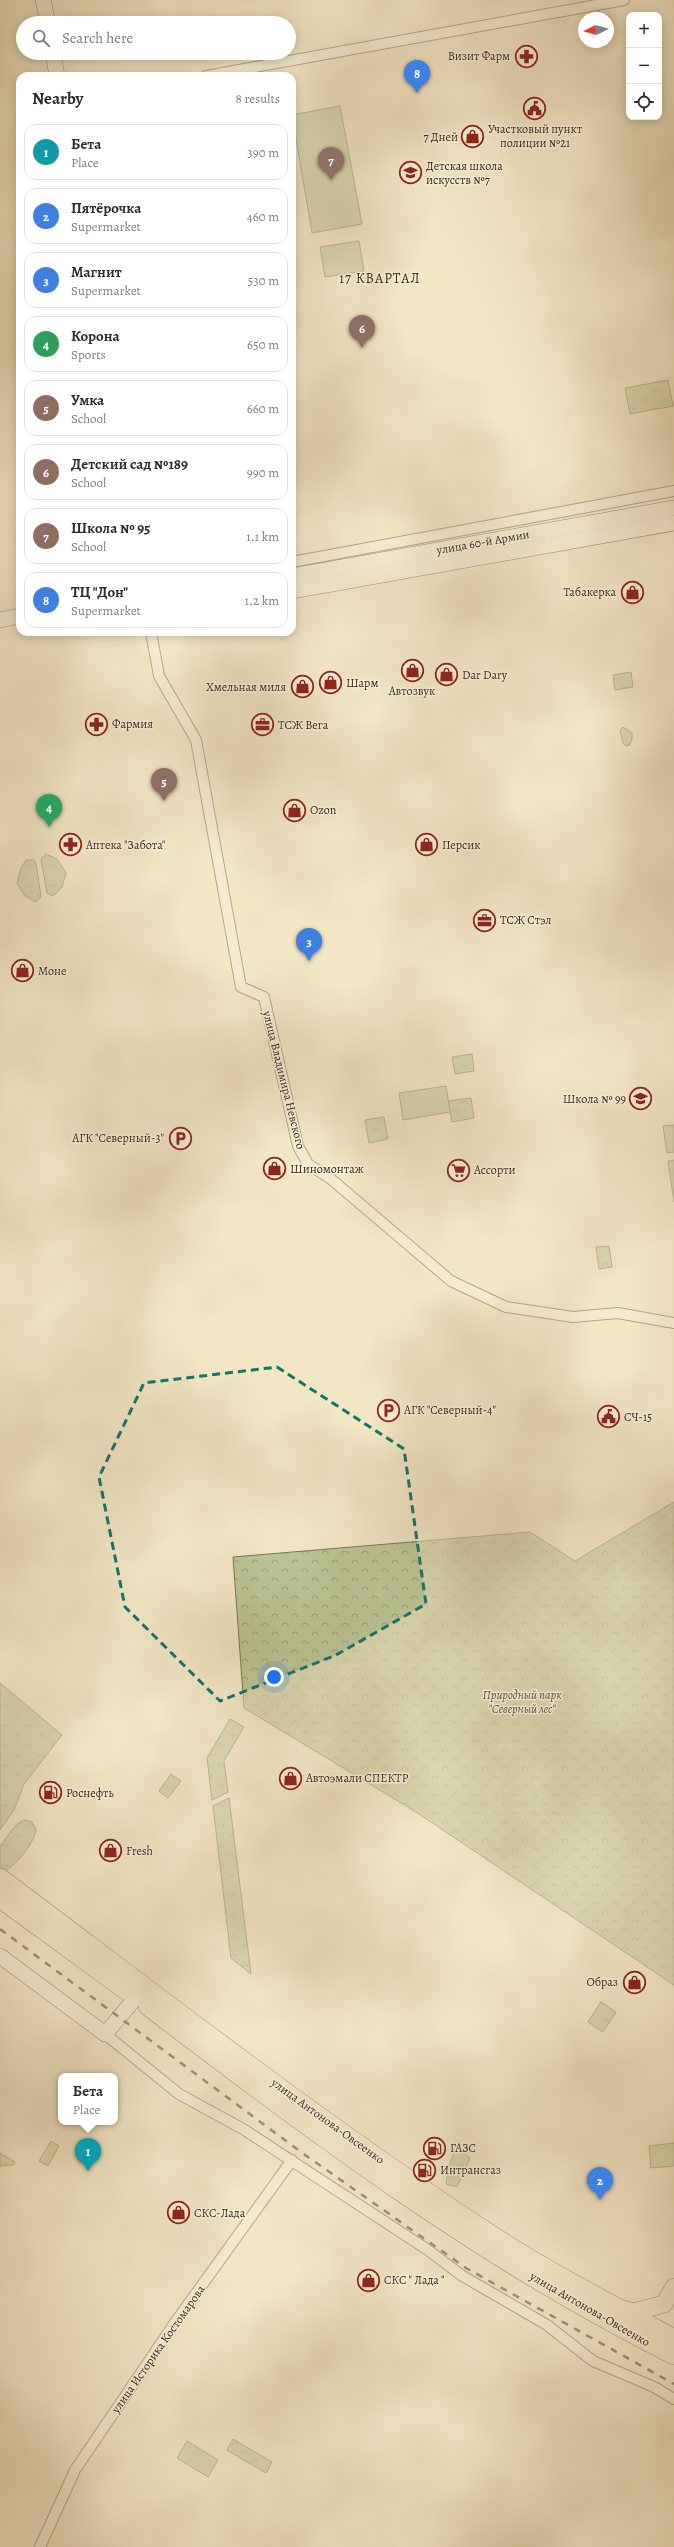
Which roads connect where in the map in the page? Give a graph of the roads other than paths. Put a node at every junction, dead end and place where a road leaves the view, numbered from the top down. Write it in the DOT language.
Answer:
graph roads {
  1 [pos="44,0"];
  2 [pos="624,0"];
  3 [pos="47,16"];
  4 [pos="54,60"];
  5 [pos="294,60"];
  6 [pos="296,60"];
  7 [pos="56,72"];
  8 [pos="228,72"];
  9 [pos="674,491"];
  10 [pos="674,508"];
  11 [pos="674,523"];
  12 [pos="562,536"];
  13 [pos="296,561"];
  14 [pos="296,575"];
  15 [pos="296,590"];
  16 [pos="16,617"];
  17 [pos="0,620"];
  18 [pos="152,636"];
  19 [pos="674,1323"];
  20 [pos="0,1878"];
  21 [pos="0,1898"];
  22 [pos="0,1956"];
  23 [pos="140,1993"];
  24 [pos="105,2034"];
  25 [pos="292,2160"];
  26 [pos="674,2287"];
  27 [pos="663,2306"];
  28 [pos="615,2307"];
  29 [pos="649,2334"];
  30 [pos="674,2339"];
  31 [pos="674,2355"];
  32 [pos="674,2399"];
  33 [pos="40,2547"];
  1 -- 3 [label="street"];
  2 -- 6 [label="street"];
  4 -- 7 [label="street"];
  5 -- 8 [label="street"];
  9 -- 13 [label="street"];
  10 -- 12 [label="street, улица 60-й Армии"];
  11 -- 12 [label="street, улица 60-й Армии"];
  12 -- 14 [label="street, улица 60-й Армии"];
  12 -- 15 [label="street, улица 60-й Армии"];
  16 -- 17 [label="street"];
  18 -- 19 [label="street, улица Владимира Невского"];
  20 -- 23 [label="highway, улица Антонова-Овсеенко"];
  21 -- 23 [label="highway, улица Антонова-Овсеенко"];
  22 -- 24 [label="street"];
  23 -- 24 [label="street"];
  23 -- 28 [label="highway, улица Антонова-Овсеенко"];
  23 -- 29 [label="highway, улица Антонова-Овсеенко"];
  24 -- 25 [label="street"];
  25 -- 32 [label="street"];
  25 -- 33 [label="street, улица Историка Костомарова"];
  26 -- 27 [label="main road"];
  27 -- 28 [label="main road"];
  27 -- 29 [label="main road"];
  28 -- 29 [label="highway, улица Антонова-Овсеенко"];
  29 -- 30 [label="highway, улица Антонова-Овсеенко"];
  29 -- 31 [label="highway, улица Антонова-Овсеенко"];
}
